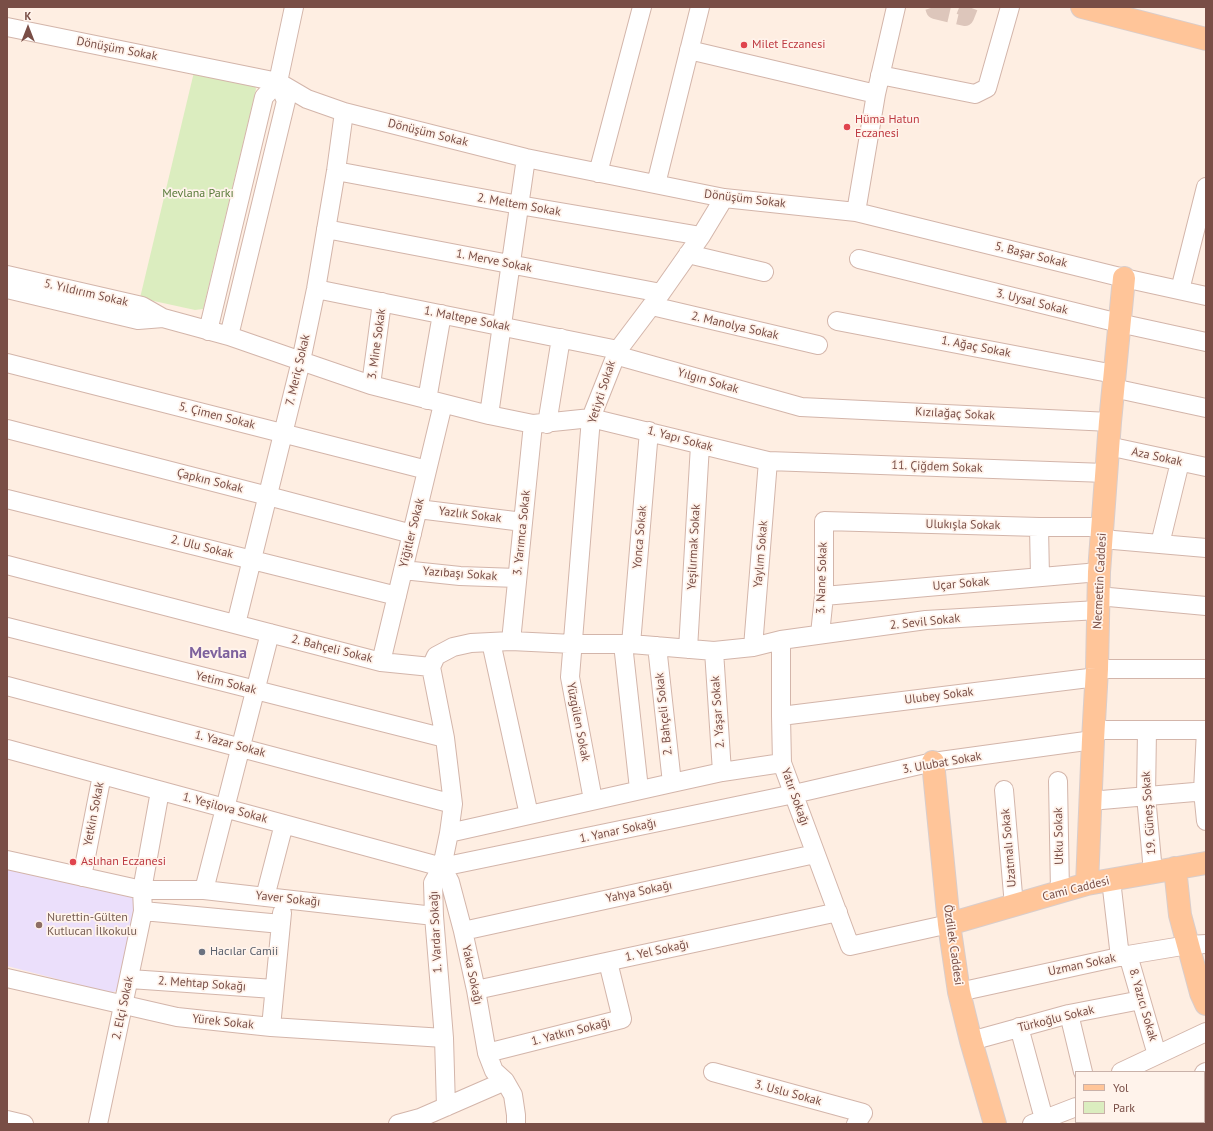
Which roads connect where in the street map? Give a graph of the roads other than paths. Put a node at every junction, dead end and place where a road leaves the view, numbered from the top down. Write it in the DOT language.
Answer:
graph roads {
  1 [pos="294,7"];
  2 [pos="642,7"];
  3 [pos="700,7"];
  4 [pos="896,7"];
  5 [pos="1010,7"];
  6 [pos="1082,7"];
  7 [pos="7,27"];
  8 [pos="1206,39"];
  9 [pos="689,50"];
  10 [pos="880,75"];
  11 [pos="278,82"];
  12 [pos="876,94"];
  13 [pos="344,112"];
  14 [pos="526,158"];
  15 [pos="336,171"];
  16 [pos="598,173"];
  17 [pos="656,184"];
  18 [pos="1206,187"];
  19 [pos="724,198"];
  20 [pos="519,205"];
  21 [pos="856,212"];
  22 [pos="326,229"];
  23 [pos="701,236"];
  24 [pos="688,254"];
  25 [pos="859,259"];
  26 [pos="511,264"];
  27 [pos="764,272"];
  28 [pos="7,275"];
  29 [pos="1124,278"];
  30 [pos="7,289"];
  31 [pos="316,289"];
  32 [pos="1180,290"];
  33 [pos="1206,296"];
  34 [pos="656,300"];
  35 [pos="382,302"];
  36 [pos="442,314"];
  37 [pos="163,318"];
  38 [pos="837,321"];
  39 [pos="1119,323"];
  40 [pos="502,326"];
  41 [pos="208,331"];
  42 [pos="229,336"];
  43 [pos="560,338"];
  44 [pos="1206,342"];
  45 [pos="818,345"];
  46 [pos="616,352"];
  47 [pos="301,362"];
  48 [pos="7,363"];
  49 [pos="1114,381"];
  50 [pos="371,385"];
  51 [pos="435,402"];
  52 [pos="801,407"];
  53 [pos="1206,408"];
  54 [pos="489,415"];
  55 [pos="591,418"];
  56 [pos="1110,422"];
  57 [pos="540,424"];
  58 [pos="7,429"];
  59 [pos="649,431"];
  60 [pos="283,432"];
  61 [pos="700,445"];
  62 [pos="1108,446"];
  63 [pos="768,461"];
  64 [pos="1180,462"];
  65 [pos="1206,467"];
  66 [pos="427,470"];
  67 [pos="1106,473"];
  68 [pos="268,496"];
  69 [pos="7,499"];
  70 [pos="418,509"];
  71 [pos="824,521"];
  72 [pos="523,522"];
  73 [pos="1038,527"];
  74 [pos="1102,533"];
  75 [pos="412,534"];
  76 [pos="1160,544"];
  77 [pos="1206,548"];
  78 [pos="252,559"];
  79 [pos="7,565"];
  80 [pos="403,570"];
  81 [pos="1099,572"];
  82 [pos="1040,577"];
  83 [pos="517,578"];
  84 [pos="397,596"];
  85 [pos="824,596"];
  86 [pos="1098,603"];
  87 [pos="1206,606"];
  88 [pos="236,624"];
  89 [pos="7,626"];
  90 [pos="270,633"];
  91 [pos="820,634"];
  92 [pos="781,640"];
  93 [pos="511,641"];
  94 [pos="491,642"];
  95 [pos="573,644"];
  96 [pos="627,644"];
  97 [pos="656,646"];
  98 [pos="753,647"];
  99 [pos="688,649"];
  100 [pos="714,651"];
  101 [pos="381,662"];
  102 [pos="431,667"];
  103 [pos="1206,669"];
  104 [pos="1097,673"];
  105 [pos="7,686"];
  106 [pos="256,690"];
  107 [pos="781,716"];
  108 [pos="1147,730"];
  109 [pos="1206,730"];
  110 [pos="1093,735"];
  111 [pos="445,738"];
  112 [pos="241,747"];
  113 [pos="7,748"];
  114 [pos="933,762"];
  115 [pos="782,763"];
  116 [pos="722,772"];
  117 [pos="102,775"];
  118 [pos="1058,781"];
  119 [pos="672,782"];
  120 [pos="639,790"];
  121 [pos="1004,790"];
  122 [pos="160,791"];
  123 [pos="1205,791"];
  124 [pos="794,794"];
  125 [pos="1146,796"];
  126 [pos="593,800"];
  127 [pos="1090,801"];
  128 [pos="453,804"];
  129 [pos="225,808"];
  130 [pos="528,815"];
  131 [pos="1206,821"];
  132 [pos="284,824"];
  133 [pos="450,833"];
  134 [pos="815,854"];
  135 [pos="7,860"];
  136 [pos="1206,864"];
  137 [pos="442,867"];
  138 [pos="1175,868"];
  139 [pos="1153,872"];
  140 [pos="82,877"];
  141 [pos="1111,880"];
  142 [pos="1087,884"];
  143 [pos="142,890"];
  144 [pos="204,890"];
  145 [pos="1060,892"];
  146 [pos="264,897"];
  147 [pos="284,898"];
  148 [pos="1014,906"];
  149 [pos="143,910"];
  150 [pos="838,912"];
  151 [pos="434,916"];
  152 [pos="281,924"];
  153 [pos="949,924"];
  154 [pos="463,931"];
  155 [pos="1197,944"];
  156 [pos="1124,956"];
  157 [pos="608,962"];
  158 [pos="7,978"];
  159 [pos="130,979"];
  160 [pos="274,989"];
  161 [pos="476,990"];
  162 [pos="960,992"];
  163 [pos="1204,997"];
  164 [pos="1141,1000"];
  165 [pos="124,1005"];
  166 [pos="1069,1014"];
  167 [pos="271,1027"];
  168 [pos="1019,1028"];
  169 [pos="1206,1032"];
  170 [pos="444,1038"];
  171 [pos="971,1041"];
  172 [pos="487,1053"];
  173 [pos="1157,1055"];
  174 [pos="1083,1071"];
  175 [pos="1123,1071"];
  176 [pos="713,1072"];
  177 [pos="504,1081"];
  178 [pos="446,1107"];
  179 [pos="1075,1107"];
  180 [pos="859,1119"];
  181 [pos="7,1120"];
  182 [pos="421,1121"];
  183 [pos="1038,1122"];
  184 [pos="24,1124"];
  185 [pos="98,1124"];
  186 [pos="398,1124"];
  187 [pos="516,1124"];
  188 [pos="995,1124"];
  1 -- 11 [label="street"];
  2 -- 16 [label="street"];
  3 -- 9 [label="street"];
  4 -- 10 [label="street"];
  5 -- 10 [label="street"];
  6 -- 8 [label="main road"];
  7 -- 11 [label="street, Dönüşüm Sokak"];
  9 -- 12 [label="street"];
  9 -- 17 [label="street"];
  10 -- 12 [label="street"];
  11 -- 13 [label="street, Dönüşüm Sokak"];
  11 -- 41 [label="street"];
  11 -- 42 [label="street"];
  12 -- 21 [label="street"];
  13 -- 14 [label="street, Dönüşüm Sokak"];
  13 -- 15 [label="street, 7. Meriç Sokak"];
  14 -- 16 [label="street, Dönüşüm Sokak"];
  14 -- 20 [label="street"];
  15 -- 20 [label="street, 2. Meltem Sokak"];
  15 -- 22 [label="street, 7. Meriç Sokak"];
  16 -- 17 [label="street, Dönüşüm Sokak"];
  17 -- 19 [label="street, Dönüşüm Sokak"];
  18 -- 32 [label="street"];
  19 -- 21 [label="street, Dönüşüm Sokak"];
  19 -- 23 [label="street, Yetiyti Sokak"];
  20 -- 23 [label="street, 2. Meltem Sokak"];
  20 -- 26 [label="street"];
  21 -- 29 [label="street, 5. Başar Sokak"];
  22 -- 26 [label="street, 1. Merve Sokak"];
  22 -- 31 [label="street, 7. Meriç Sokak"];
  23 -- 24 [label="street, Yetiyti Sokak"];
  24 -- 27 [label="street"];
  24 -- 34 [label="street, Yetiyti Sokak"];
  25 -- 39 [label="street, 3. Uysal Sokak"];
  26 -- 34 [label="street, 1. Merve Sokak"];
  26 -- 40 [label="street"];
  28 -- 37 [label="street, 5. Yıldırım Sokak"];
  29 -- 32 [label="street, 5. Başar Sokak"];
  29 -- 39 [label="main road, Necmettin Caddesi"];
  30 -- 37 [label="street, 5. Yıldırım Sokak"];
  31 -- 35 [label="street, 1. Maltepe Sokak"];
  31 -- 47 [label="street, 7. Meriç Sokak"];
  32 -- 33 [label="street, 5. Başar Sokak"];
  34 -- 45 [label="street, 2. Manolya Sokak"];
  34 -- 46 [label="street, Yetiyti Sokak"];
  35 -- 36 [label="street, 1. Maltepe Sokak"];
  35 -- 50 [label="street, 3. Mine Sokak"];
  36 -- 40 [label="street, 1. Maltepe Sokak"];
  36 -- 51 [label="street, Yiğitler Sokak"];
  37 -- 41 [label="street, 5. Yıldırım Sokak"];
  38 -- 49 [label="street, 1. Ağaç Sokak"];
  39 -- 44 [label="street, 3. Uysal Sokak"];
  39 -- 49 [label="main road, Necmettin Caddesi"];
  40 -- 43 [label="street, 1. Maltepe Sokak"];
  40 -- 54 [label="street"];
  41 -- 42 [label="street, 5. Yıldırım Sokak"];
  42 -- 47 [label="street, 5. Yıldırım Sokak"];
  43 -- 46 [label="street, 1. Maltepe Sokak"];
  43 -- 57 [label="street, 3. Yarımca Sokak"];
  46 -- 52 [label="street, Yılgın Sokak"];
  46 -- 55 [label="street, Yetiyti Sokak"];
  47 -- 50 [label="street, 5. Yıldırım Sokak"];
  47 -- 60 [label="street, 7. Meriç Sokak"];
  48 -- 60 [label="street, 5. Çimen Sokak"];
  49 -- 53 [label="street, 1. Ağaç Sokak"];
  49 -- 56 [label="main road, Necmettin Caddesi"];
  50 -- 51 [label="street, 5. Yıldırım Sokak"];
  51 -- 54 [label="street, 5. Yıldırım Sokak"];
  51 -- 66 [label="street, Yiğitler Sokak"];
  52 -- 56 [label="street, Kızılağaç Sokak"];
  54 -- 57 [label="street, 5. Yıldırım Sokak"];
  55 -- 57 [label="street, 5. Yıldırım Sokak"];
  55 -- 59 [label="street, 1. Yapı Sokak"];
  55 -- 95 [label="street, Yetiyti Sokak"];
  56 -- 62 [label="main road, Necmettin Caddesi"];
  57 -- 72 [label="street, 3. Yarımca Sokak"];
  58 -- 68 [label="street, Çapkın Sokak"];
  59 -- 61 [label="street, 1. Yapı Sokak"];
  59 -- 96 [label="street, Yonca Sokak"];
  60 -- 66 [label="street, 5. Çimen Sokak"];
  60 -- 68 [label="street, 7. Meriç Sokak"];
  61 -- 63 [label="street, 1. Yapı Sokak"];
  61 -- 99 [label="street, Yeşilırmak Sokak"];
  62 -- 64 [label="street, Aza Sokak"];
  62 -- 67 [label="main road, Necmettin Caddesi"];
  63 -- 67 [label="street, 11. Çiğdem Sokak"];
  63 -- 98 [label="street, Yaylım Sokak"];
  64 -- 65 [label="street, Aza Sokak"];
  64 -- 76 [label="street"];
  66 -- 70 [label="street, Yiğitler Sokak"];
  67 -- 74 [label="main road, Necmettin Caddesi"];
  68 -- 75 [label="street, Çapkın Sokak"];
  68 -- 78 [label="street, 7. Meriç Sokak"];
  69 -- 78 [label="street, 2. Ulu Sokak"];
  70 -- 72 [label="street, Yazlık Sokak"];
  70 -- 75 [label="street, Yiğitler Sokak"];
  71 -- 73 [label="street, Ulukışla Sokak"];
  71 -- 85 [label="street, 3. Nane Sokak"];
  72 -- 83 [label="street, 3. Yarımca Sokak"];
  73 -- 74 [label="street, Ulukışla Sokak"];
  73 -- 82 [label="street"];
  74 -- 76 [label="street, Ulukışla Sokak"];
  74 -- 81 [label="main road, Necmettin Caddesi"];
  75 -- 80 [label="street, Yiğitler Sokak"];
  76 -- 77 [label="street, Ulukışla Sokak"];
  78 -- 84 [label="street, 2. Ulu Sokak"];
  78 -- 88 [label="street, 7. Meriç Sokak"];
  79 -- 88 [label="street, 2. Bahçeli Sokak"];
  80 -- 83 [label="street, Yazıbaşı Sokak"];
  80 -- 84 [label="street, Yiğitler Sokak"];
  81 -- 82 [label="street, Uçar Sokak"];
  81 -- 86 [label="main road, Necmettin Caddesi"];
  82 -- 85 [label="street, Uçar Sokak"];
  83 -- 93 [label="street, 3. Yarımca Sokak"];
  84 -- 101 [label="street, Yiğitler Sokak"];
  85 -- 91 [label="street, 3. Nane Sokak"];
  86 -- 87 [label="street, 2. Sevil Sokak"];
  86 -- 91 [label="street, 2. Sevil Sokak"];
  86 -- 104 [label="main road, Necmettin Caddesi"];
  88 -- 90 [label="street, 2. Bahçeli Sokak"];
  89 -- 106 [label="street, Yetim Sokak"];
  90 -- 101 [label="street, 2. Bahçeli Sokak"];
  90 -- 106 [label="street"];
  91 -- 92 [label="street, 2. Sevil Sokak"];
  92 -- 98 [label="street, 2. Sevil Sokak"];
  92 -- 107 [label="street, Yatır Sokağı"];
  93 -- 94 [label="street"];
  93 -- 95 [label="street"];
  94 -- 102 [label="street"];
  94 -- 130 [label="street"];
  95 -- 96 [label="street"];
  95 -- 126 [label="street, Yüzgülen Sokak"];
  96 -- 97 [label="street"];
  96 -- 120 [label="street, Yonca Sokak"];
  97 -- 99 [label="street"];
  97 -- 119 [label="street, 2. Bahçeli Sokak"];
  98 -- 100 [label="street"];
  99 -- 100 [label="street"];
  100 -- 116 [label="street, 2. Yaşar Sokak"];
  101 -- 102 [label="street, 2. Bahçeli Sokak"];
  102 -- 111 [label="street, 1. Vardar Sokağı"];
  103 -- 104 [label="street, Ulubey Sokak"];
  104 -- 107 [label="street, Ulubey Sokak"];
  104 -- 110 [label="main road, Necmettin Caddesi"];
  105 -- 112 [label="street, 1. Yazar Sokak"];
  106 -- 111 [label="street, Yetim Sokak"];
  106 -- 112 [label="street"];
  107 -- 115 [label="street, Yatır Sokağı"];
  108 -- 109 [label="street, 3. Ulubat Sokak"];
  108 -- 110 [label="street, 3. Ulubat Sokak"];
  108 -- 125 [label="street, 19. Güneş Sokak"];
  109 -- 123 [label="street"];
  110 -- 114 [label="street, 3. Ulubat Sokak"];
  110 -- 127 [label="main road, Necmettin Caddesi"];
  111 -- 128 [label="street, 1. Vardar Sokağı"];
  112 -- 128 [label="street, 1. Yazar Sokak"];
  112 -- 129 [label="street"];
  113 -- 117 [label="street, 1. Yeşilova Sokak"];
  114 -- 124 [label="street, 3. Ulubat Sokak"];
  114 -- 153 [label="main road, Özdilek Caddesi"];
  115 -- 116 [label="street"];
  115 -- 124 [label="street, Yatır Sokağı"];
  116 -- 119 [label="street"];
  117 -- 122 [label="street, 1. Yeşilova Sokak"];
  117 -- 140 [label="street, Yetkin Sokak"];
  118 -- 145 [label="street, Utku Sokak"];
  119 -- 120 [label="street"];
  120 -- 126 [label="street"];
  121 -- 148 [label="street, Uzatmalı Sokak"];
  122 -- 129 [label="street, 1. Yeşilova Sokak"];
  122 -- 143 [label="street, 2. Elçi Sokak"];
  123 -- 125 [label="street"];
  123 -- 131 [label="street"];
  124 -- 134 [label="street, Yatır Sokağı"];
  124 -- 137 [label="street, 1. Yanar Sokağı"];
  125 -- 127 [label="street"];
  125 -- 139 [label="street, 19. Güneş Sokak"];
  126 -- 130 [label="street"];
  127 -- 142 [label="main road, Necmettin Caddesi"];
  128 -- 133 [label="street, 1. Vardar Sokağı"];
  129 -- 132 [label="street, 1. Yeşilova Sokak"];
  129 -- 144 [label="street"];
  130 -- 133 [label="street"];
  132 -- 137 [label="street, 1. Yeşilova Sokak"];
  132 -- 146 [label="street"];
  133 -- 137 [label="street, 1. Vardar Sokağı"];
  134 -- 150 [label="street, Yatır Sokağı"];
  134 -- 154 [label="street, Yahya Sokağı"];
  135 -- 140 [label="street, Yaver Sokağı"];
  136 -- 138 [label="main road, Cami Caddesi"];
  137 -- 151 [label="street, 1. Vardar Sokağı"];
  137 -- 154 [label="street, Yaka Sokağı"];
  138 -- 139 [label="main road, Cami Caddesi"];
  138 -- 155 [label="main road"];
  139 -- 141 [label="main road, Cami Caddesi"];
  140 -- 143 [label="street, Yaver Sokağı"];
  141 -- 142 [label="main road, Cami Caddesi"];
  141 -- 156 [label="street, 8. Yazıcı Sokak"];
  142 -- 145 [label="main road, Cami Caddesi"];
  143 -- 144 [label="street, Yaver Sokağı"];
  143 -- 149 [label="street, 2. Elçi Sokak"];
  144 -- 146 [label="street, Yaver Sokağı"];
  145 -- 148 [label="main road, Cami Caddesi"];
  146 -- 147 [label="street, Yaver Sokağı"];
  147 -- 151 [label="street, Yaver Sokağı"];
  147 -- 152 [label="street"];
  148 -- 153 [label="main road, Cami Caddesi"];
  149 -- 152 [label="street"];
  149 -- 159 [label="street, 2. Elçi Sokak"];
  150 -- 153 [label="street, Yatır Sokağı"];
  150 -- 157 [label="street, 1. Yel Sokağı"];
  151 -- 170 [label="street, 1. Vardar Sokağı"];
  152 -- 160 [label="street"];
  153 -- 162 [label="main road, Özdilek Caddesi"];
  154 -- 161 [label="street, Yaka Sokağı"];
  155 -- 156 [label="street, Uzman Sokak"];
  155 -- 163 [label="main road"];
  156 -- 162 [label="street, Uzman Sokak"];
  156 -- 164 [label="street, 8. Yazıcı Sokak"];
  157 -- 161 [label="street, 1. Yel Sokağı"];
  157 -- 172 [label="street, 1. Yatkın Sokağı"];
  158 -- 165 [label="street, Yürek Sokak"];
  159 -- 160 [label="street, 2. Mehtap Sokağı"];
  159 -- 165 [label="street, 2. Elçi Sokak"];
  160 -- 167 [label="street"];
  161 -- 172 [label="street, Yaka Sokağı"];
  162 -- 171 [label="main road, Özdilek Caddesi"];
  164 -- 166 [label="street, Türkoğlu Sokak"];
  164 -- 173 [label="street, 8. Yazıcı Sokak"];
  165 -- 167 [label="street, Yürek Sokak"];
  165 -- 185 [label="street, 2. Elçi Sokak"];
  166 -- 168 [label="street, Türkoğlu Sokak"];
  166 -- 174 [label="street"];
  167 -- 170 [label="street, Yürek Sokak"];
  168 -- 171 [label="street, Türkoğlu Sokak"];
  168 -- 183 [label="street"];
  169 -- 173 [label="street"];
  170 -- 178 [label="street, 1. Vardar Sokağı"];
  171 -- 188 [label="main road, Özdilek Caddesi"];
  172 -- 177 [label="street, Yaka Sokağı"];
  173 -- 175 [label="street"];
  176 -- 180 [label="street, 3. Uslu Sokak"];
  177 -- 178 [label="street"];
  177 -- 187 [label="street, Yaka Sokağı"];
  178 -- 182 [label="street"];
  179 -- 183 [label="street"];
  181 -- 184 [label="street"];
  182 -- 186 [label="street"];
}
